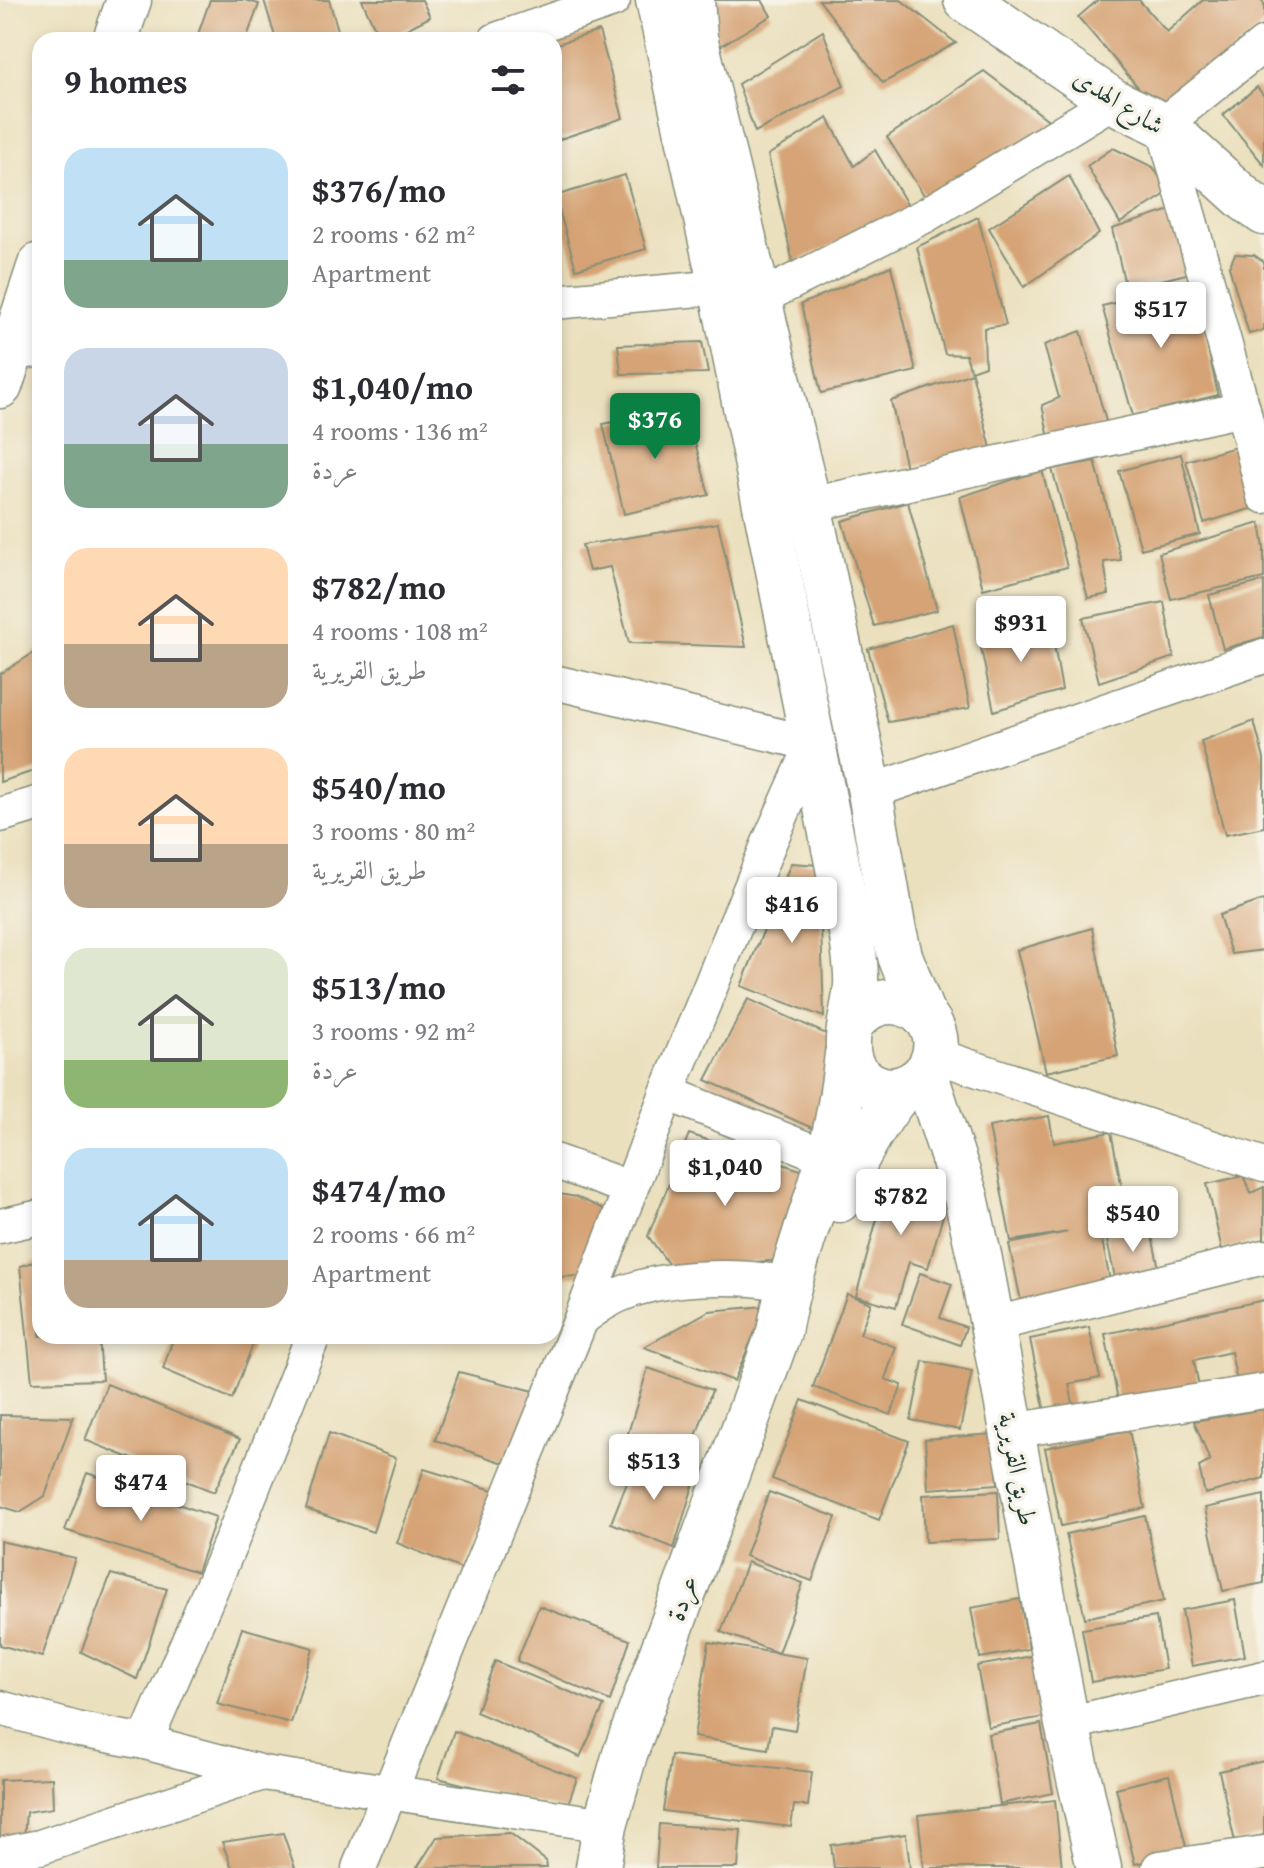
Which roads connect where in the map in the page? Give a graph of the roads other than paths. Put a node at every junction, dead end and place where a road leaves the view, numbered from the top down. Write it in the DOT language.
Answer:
graph roads {
  1 [pos="129,0"];
  2 [pos="613,0"];
  3 [pos="658,0"];
  4 [pos="692,0"];
  5 [pos="966,0"];
  6 [pos="118,32"];
  7 [pos="519,32"];
  8 [pos="1264,44"];
  9 [pos="1113,101"];
  10 [pos="1163,125"];
  11 [pos="1264,213"];
  12 [pos="740,292"];
  13 [pos="32,299"];
  14 [pos="562,302"];
  15 [pos="17,363"];
  16 [pos="1243,409"];
  17 [pos="1264,496"];
  18 [pos="809,505"];
  19 [pos="1264,656"];
  20 [pos="562,684"];
  21 [pos="813,744"];
  22 [pos="870,792"];
  23 [pos="32,805"];
  24 [pos="0,815"];
  25 [pos="849,1040"];
  26 [pos="921,1058"];
  27 [pos="667,1093"];
  28 [pos="829,1158"];
  29 [pos="562,1164"];
  30 [pos="1264,1165"];
  31 [pos="629,1188"];
  32 [pos="32,1219"];
  33 [pos="0,1226"];
  34 [pos="1264,1257"];
  35 [pos="789,1285"];
  36 [pos="581,1319"];
  37 [pos="991,1325"];
  38 [pos="779,1332"];
  39 [pos="310,1344"];
  40 [pos="1264,1391"];
  41 [pos="1011,1431"];
  42 [pos="1264,1678"];
  43 [pos="0,1708"];
  44 [pos="1067,1724"];
  45 [pos="145,1742"];
  46 [pos="263,1773"];
  47 [pos="389,1791"];
  48 [pos="605,1825"];
  49 [pos="1264,1853"];
  50 [pos="0,1855"];
  51 [pos="359,1868"];
  52 [pos="598,1868"];
  53 [pos="1099,1868"];
  54 [pos="1159,1868"];
  1 -- 6 [label="street"];
  2 -- 7 [label="street"];
  3 -- 12 [label="street"];
  4 -- 12 [label="street"];
  5 -- 9 [label="street, شارع الهدى"];
  8 -- 10 [label="street"];
  9 -- 10 [label="street, شارع الهدى"];
  9 -- 12 [label="street"];
  10 -- 11 [label="street, شارع الهدى"];
  10 -- 16 [label="street"];
  12 -- 14 [label="street"];
  12 -- 18 [label="street, طريق القريرية"];
  12 -- 21 [label="street"];
  13 -- 15 [label="street"];
  16 -- 17 [label="street"];
  16 -- 18 [label="street"];
  18 -- 22 [label="street, طريق القريرية"];
  19 -- 22 [label="street"];
  20 -- 21 [label="street"];
  21 -- 25 [label="street"];
  21 -- 27 [label="street"];
  22 -- 26 [label="street, طريق القريرية"];
  23 -- 24 [label="street"];
  25 -- 26 [label="street"];
  25 -- 26 [label="street"];
  25 -- 28 [label="street"];
  26 -- 30 [label="street"];
  26 -- 37 [label="street, طريق القريرية"];
  26 -- 38 [label="street"];
  27 -- 28 [label="street"];
  27 -- 31 [label="street"];
  28 -- 35 [label="street"];
  29 -- 31 [label="street"];
  31 -- 36 [label="street"];
  32 -- 33 [label="street"];
  34 -- 37 [label="street"];
  35 -- 36 [label="street"];
  35 -- 38 [label="street"];
  36 -- 47 [label="street"];
  37 -- 41 [label="street, طريق القريرية"];
  38 -- 48 [label="street, عردة"];
  39 -- 45 [label="street"];
  40 -- 41 [label="street"];
  41 -- 44 [label="street, طريق القريرية"];
  42 -- 44 [label="street"];
  43 -- 45 [label="street"];
  44 -- 53 [label="street, طريق القريرية"];
  45 -- 46 [label="street"];
  46 -- 47 [label="street"];
  46 -- 50 [label="street"];
  47 -- 48 [label="street"];
  47 -- 51 [label="street"];
  48 -- 52 [label="street, عردة"];
  49 -- 54 [label="street"];
}
